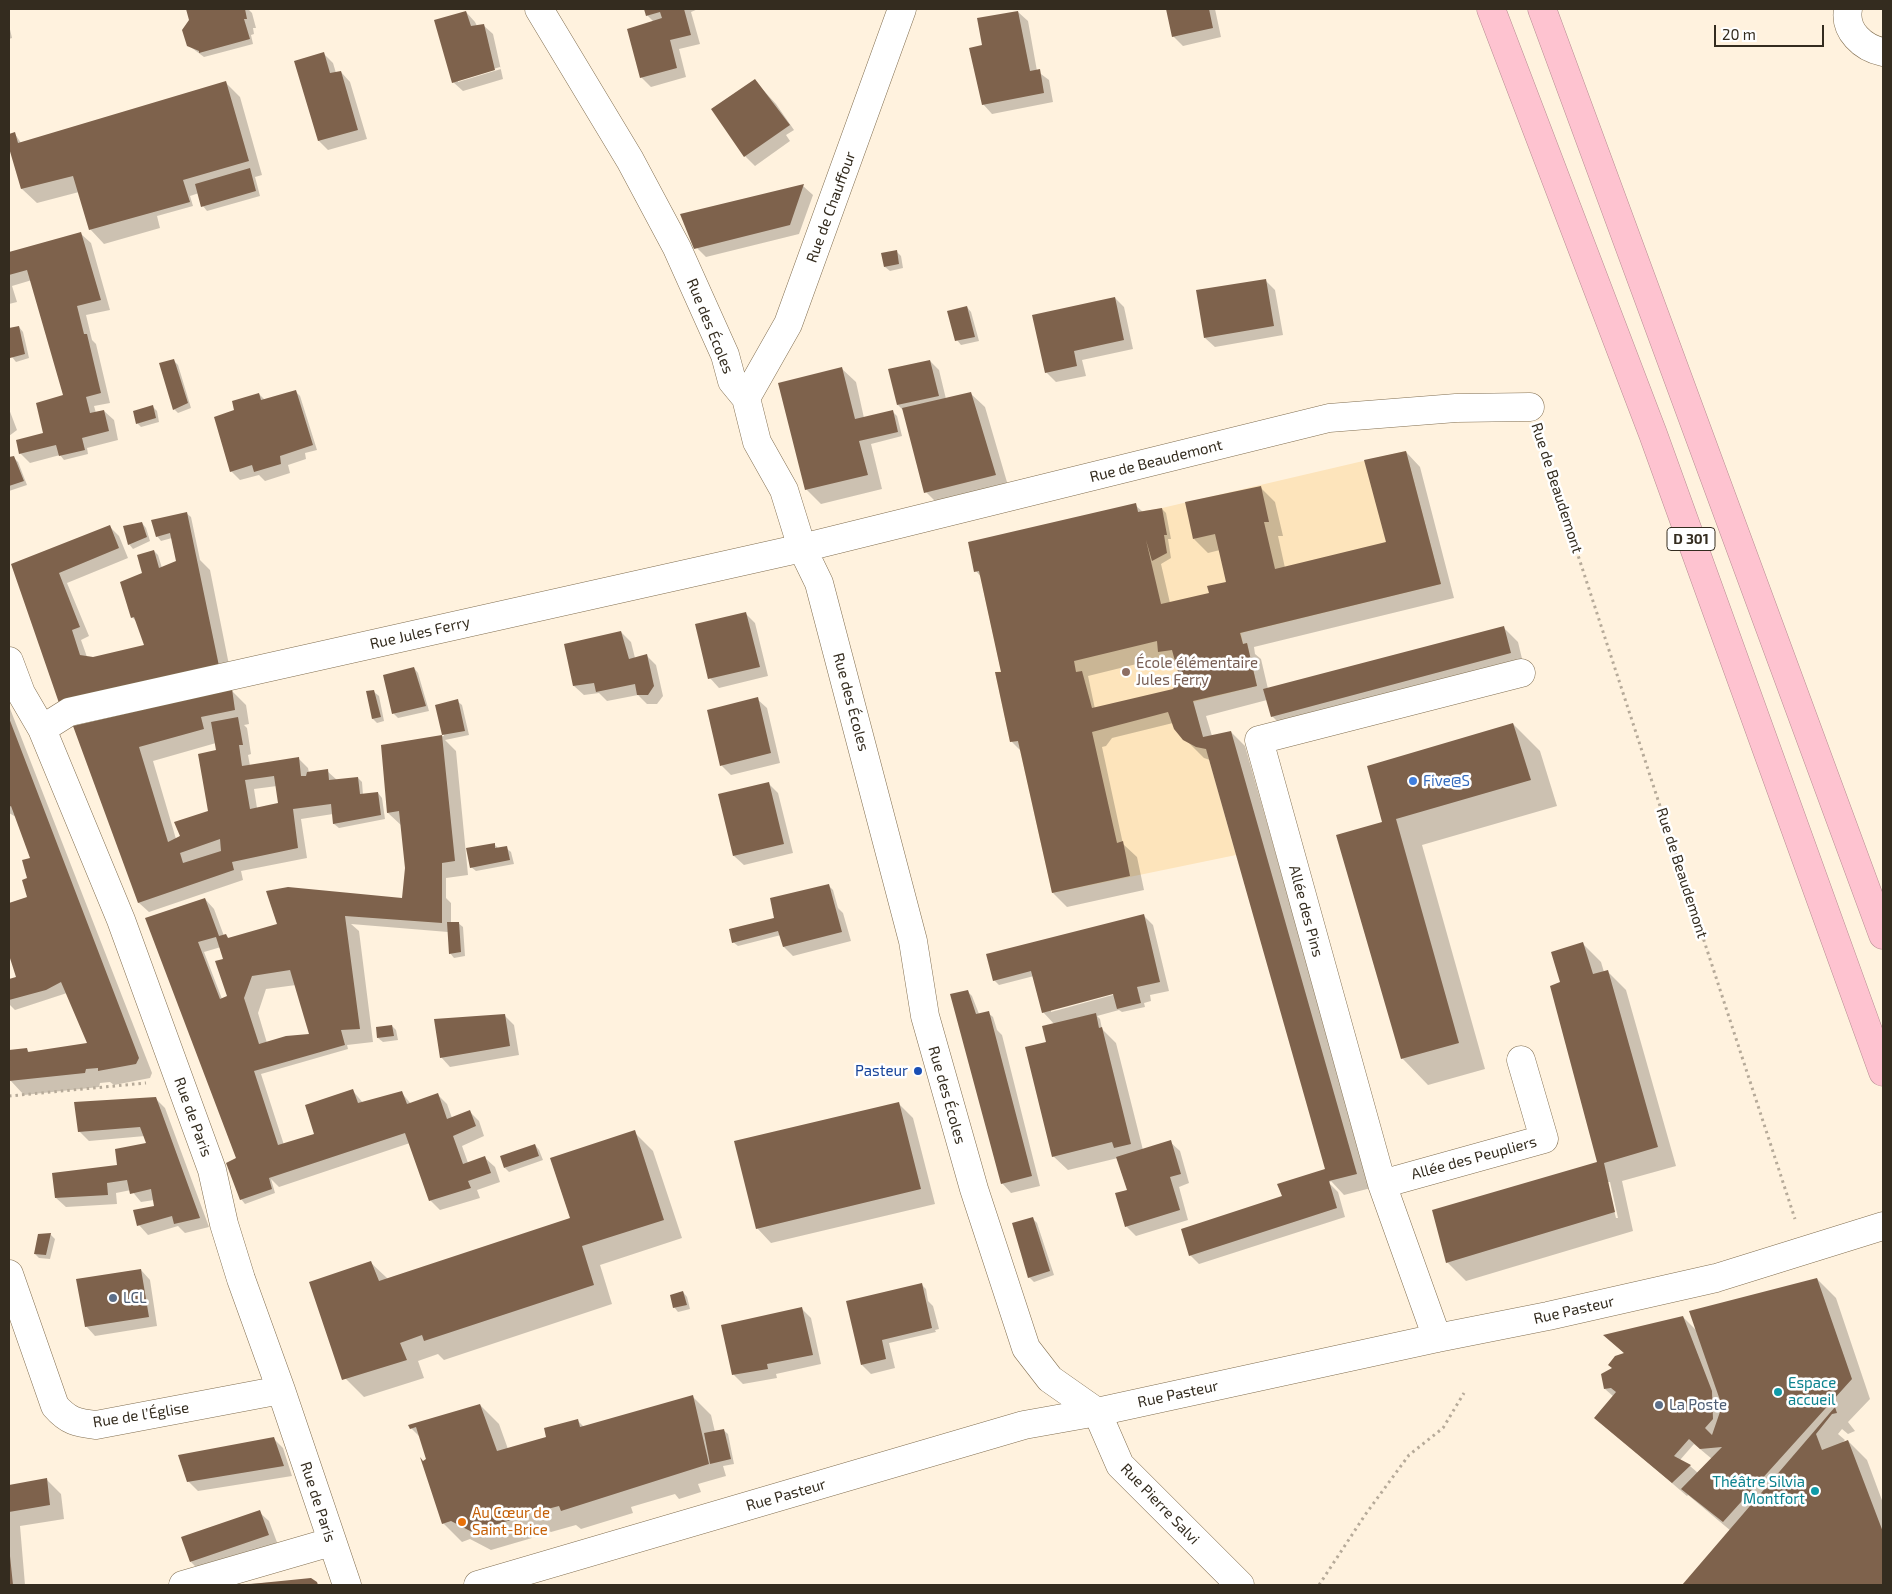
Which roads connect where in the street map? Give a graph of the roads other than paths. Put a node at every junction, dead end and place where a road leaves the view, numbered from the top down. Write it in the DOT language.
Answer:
graph roads {
  1 [pos="539,9"];
  2 [pos="902,9"];
  3 [pos="1491,9"];
  4 [pos="1542,9"];
  5 [pos="1848,9"];
  6 [pos="1883,52"];
  7 [pos="746,398"];
  8 [pos="1530,407"];
  9 [pos="802,548"];
  10 [pos="9,661"];
  11 [pos="1521,674"];
  12 [pos="42,729"];
  13 [pos="1883,935"];
  14 [pos="1520,1060"];
  15 [pos="1883,1072"];
  16 [pos="1382,1184"];
  17 [pos="1883,1226"];
  18 [pos="9,1274"];
  19 [pos="1437,1338"];
  20 [pos="282,1390"];
  21 [pos="1097,1412"];
  22 [pos="331,1542"];
  23 [pos="183,1585"];
  24 [pos="347,1585"];
  25 [pos="478,1585"];
  26 [pos="1240,1585"];
  1 -- 7 [label="street, Rue des Écoles"];
  2 -- 7 [label="street, Rue de Chauffour"];
  3 -- 15 [label="highway, D 301"];
  4 -- 13 [label="highway, D 301"];
  5 -- 6 [label="street"];
  7 -- 9 [label="street, Rue des Écoles"];
  8 -- 9 [label="street, Rue de Beaudemont"];
  9 -- 12 [label="street, Rue Jules Ferry"];
  9 -- 21 [label="street, Rue des Écoles"];
  10 -- 12 [label="street, Rue de Paris"];
  11 -- 16 [label="street, Allée des Pins"];
  12 -- 20 [label="street, Rue de Paris"];
  14 -- 16 [label="street, Allée des Peupliers"];
  16 -- 19 [label="street, Allée des Pins"];
  17 -- 19 [label="street, Rue Pasteur"];
  18 -- 20 [label="street, Rue de l’Église"];
  19 -- 21 [label="street, Rue Pasteur"];
  20 -- 22 [label="street, Rue de Paris"];
  21 -- 25 [label="street, Rue Pasteur"];
  21 -- 26 [label="street, Rue Pierre Salvi"];
  22 -- 23 [label="street"];
  22 -- 24 [label="street, Rue de Paris"];
}
